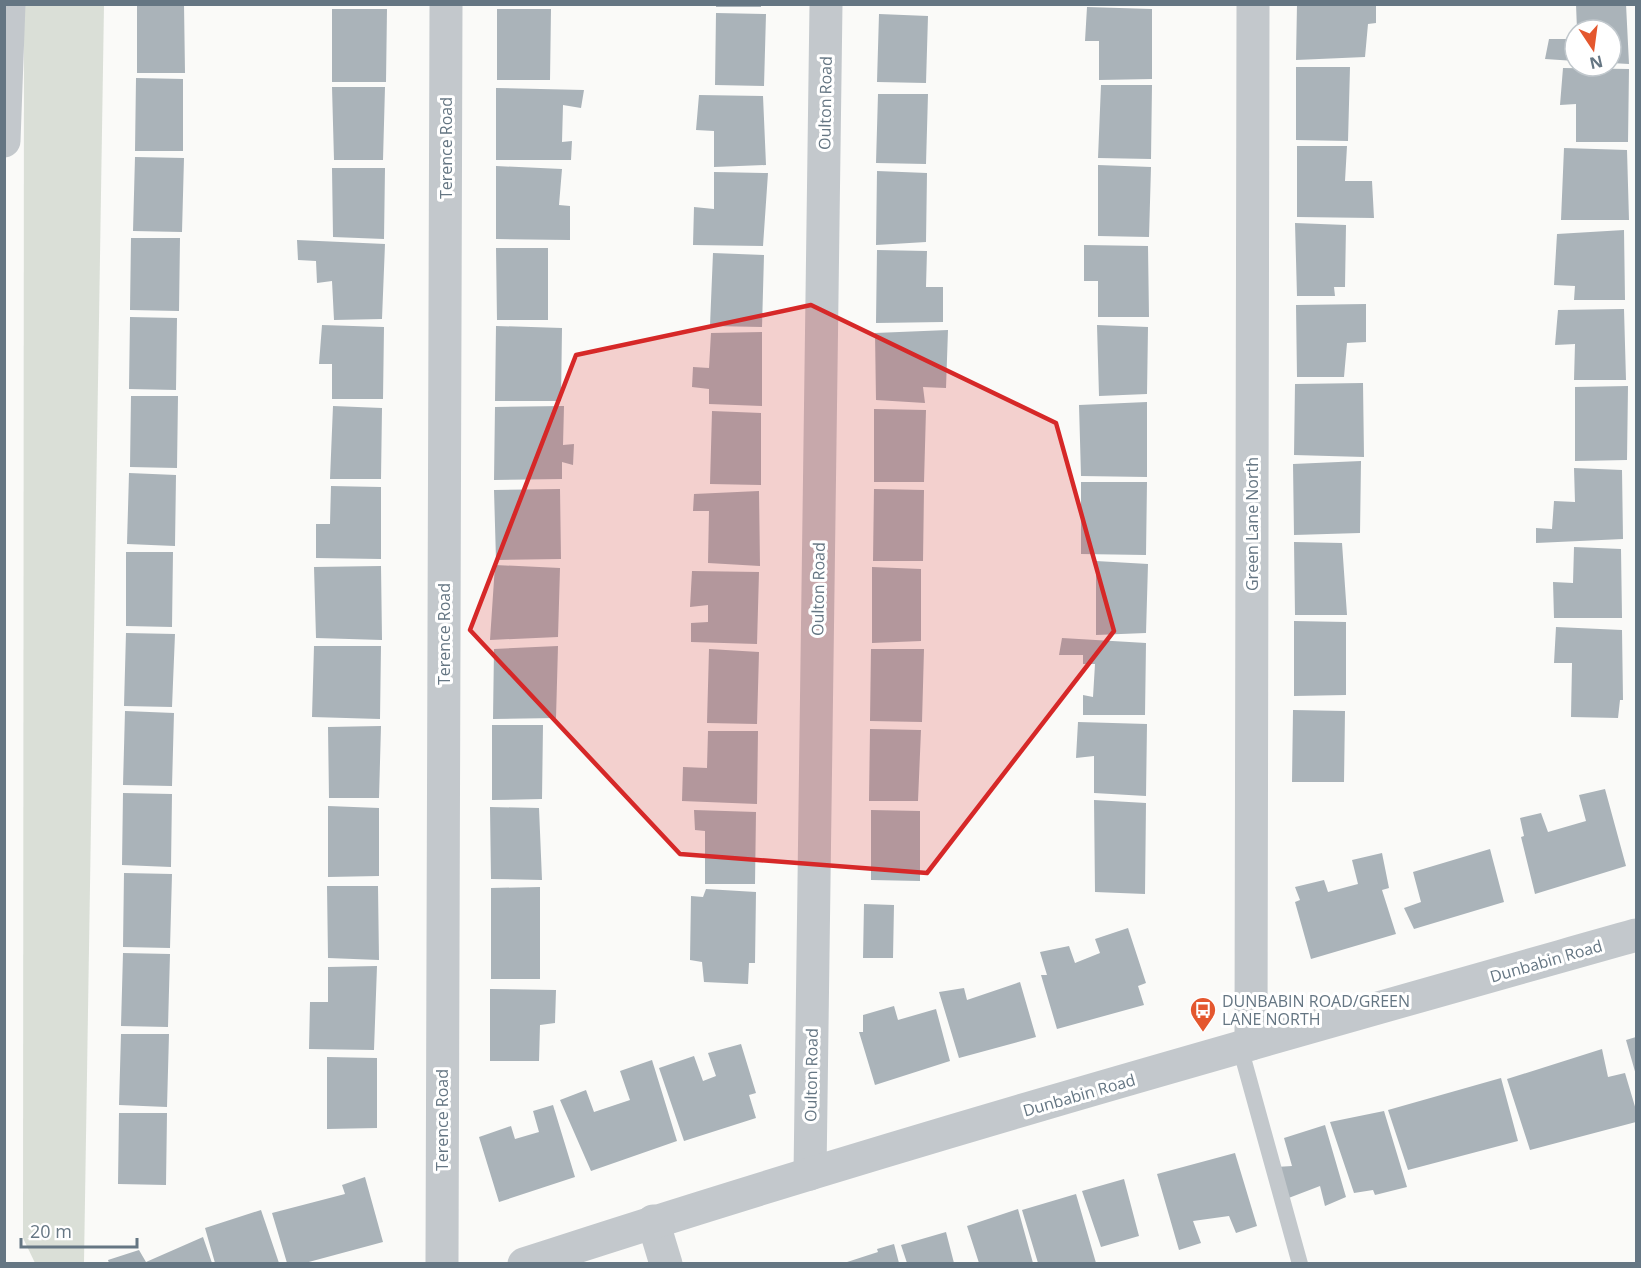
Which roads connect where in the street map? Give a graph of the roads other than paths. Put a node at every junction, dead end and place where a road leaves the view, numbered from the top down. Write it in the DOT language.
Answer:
graph roads {
  1 [pos="9,4"];
  2 [pos="446,4"];
  3 [pos="826,4"];
  4 [pos="1253,4"];
  5 [pos="4,141"];
  6 [pos="1636,935"];
  7 [pos="1246,1045"];
  8 [pos="810,1174"];
  9 [pos="653,1221"];
  10 [pos="442,1263"];
  11 [pos="524,1263"];
  12 [pos="666,1263"];
  13 [pos="1300,1263"];
  1 -- 5 [label="street"];
  2 -- 10 [label="street, Terence Road"];
  3 -- 8 [label="street, Oulton Road"];
  4 -- 7 [label="street, Green Lane North"];
  6 -- 7 [label="street, Dunbabin Road"];
  7 -- 8 [label="street, Dunbabin Road"];
  7 -- 13 [label="lane"];
  8 -- 9 [label="street, Dunbabin Road"];
  9 -- 11 [label="street, Dunbabin Road"];
  9 -- 12 [label="street"];
}
